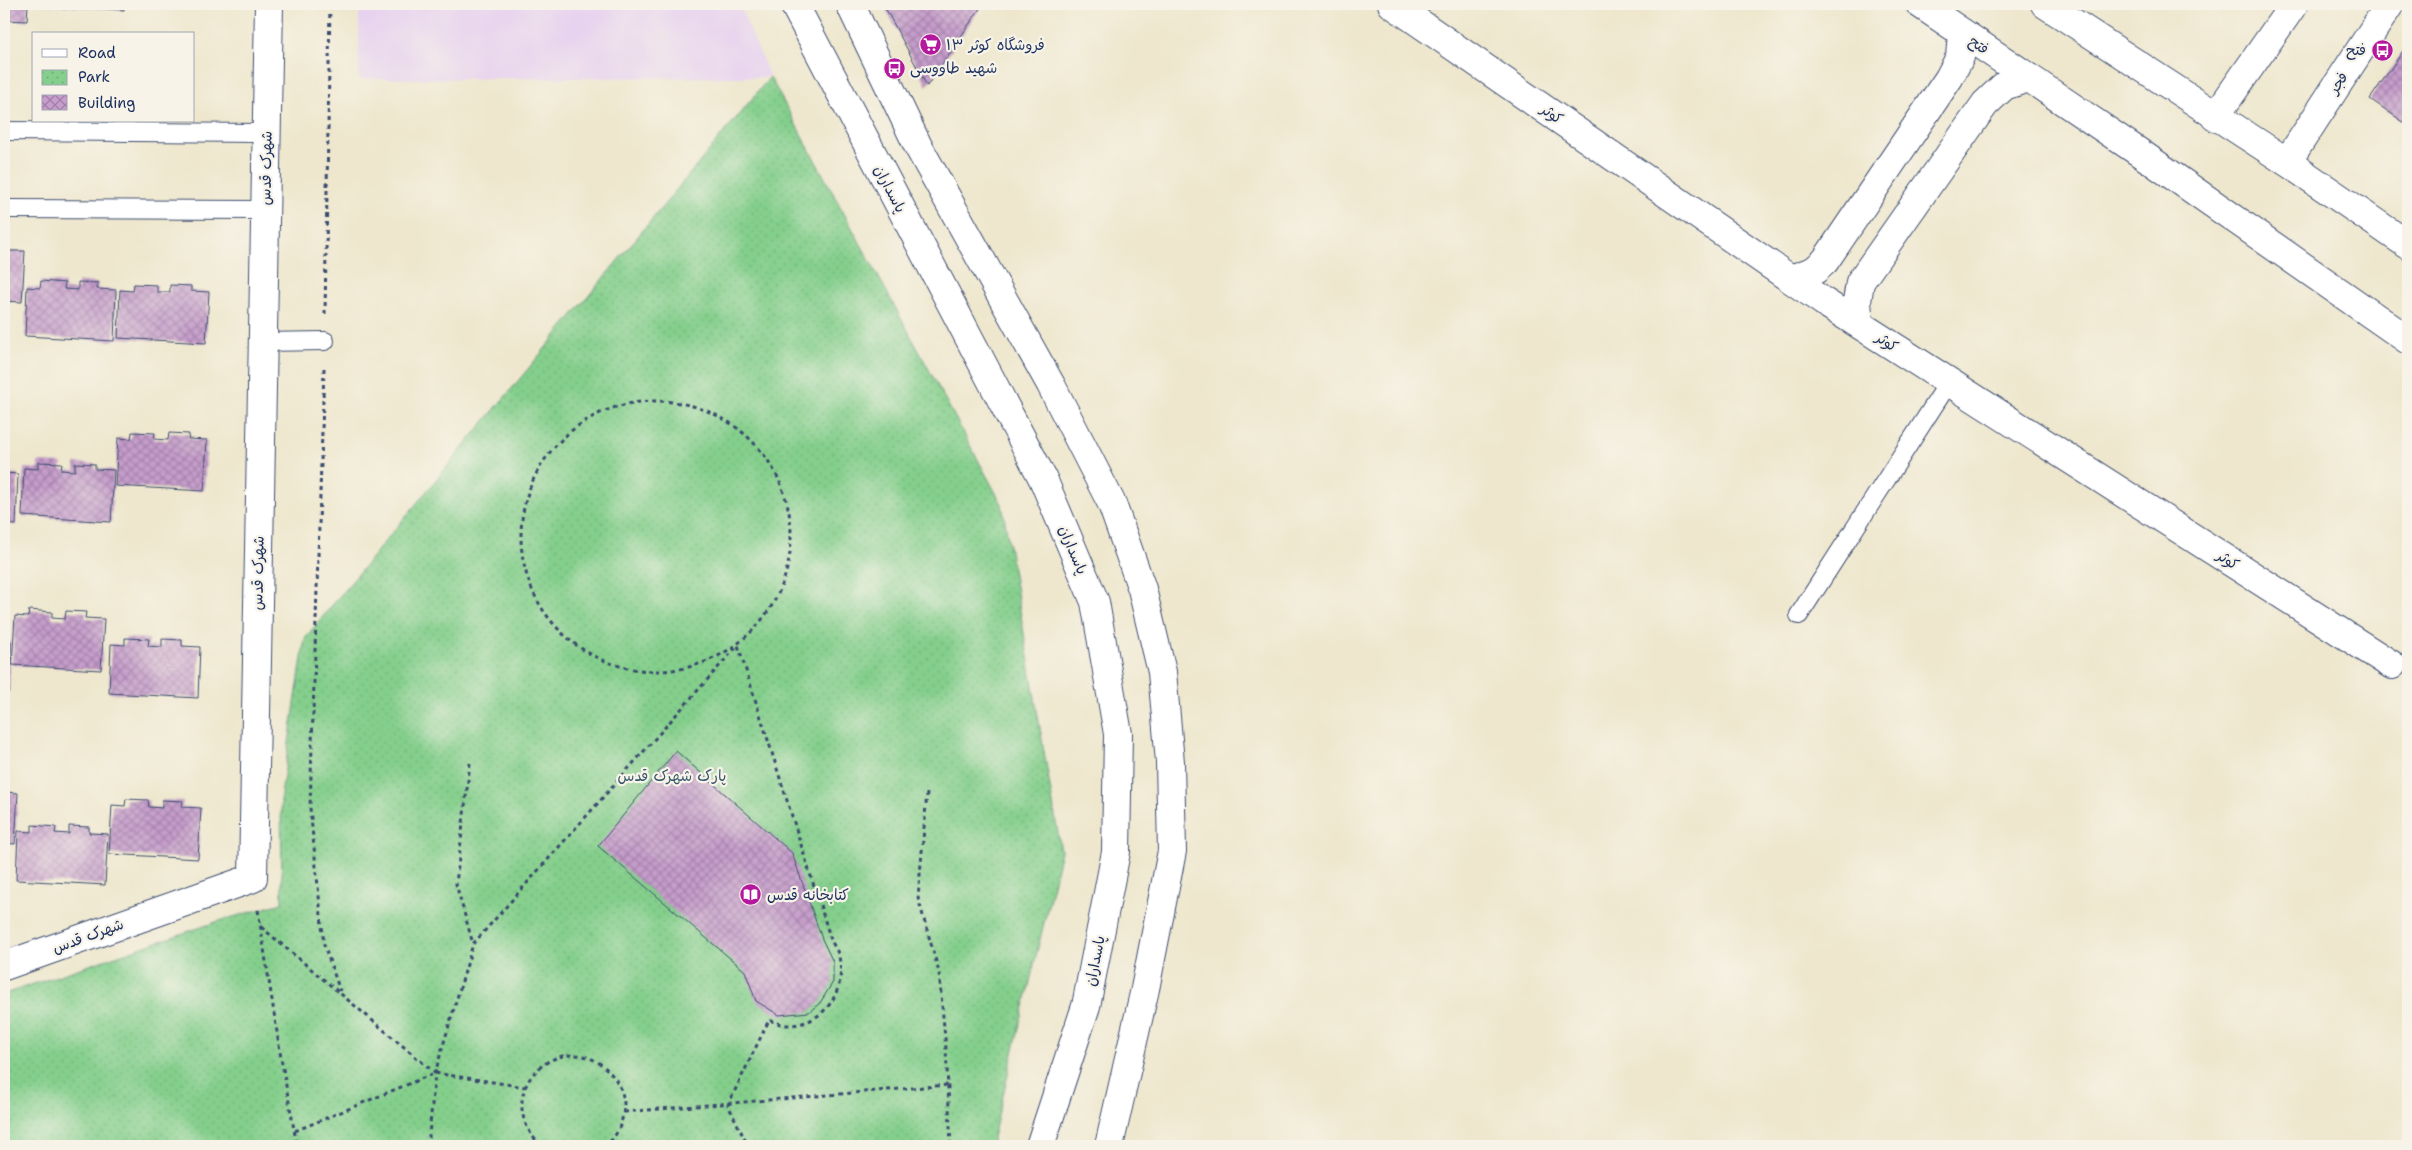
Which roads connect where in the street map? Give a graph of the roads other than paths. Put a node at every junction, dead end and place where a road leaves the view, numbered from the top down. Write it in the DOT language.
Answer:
graph roads {
  1 [pos="269,4"];
  2 [pos="794,4"];
  3 [pos="850,4"];
  4 [pos="1392,4"];
  5 [pos="1920,4"];
  6 [pos="2045,4"];
  7 [pos="2294,4"];
  8 [pos="2390,4"];
  9 [pos="1962,33"];
  10 [pos="2028,78"];
  11 [pos="2215,117"];
  12 [pos="4,131"];
  13 [pos="266,133"];
  14 [pos="2287,162"];
  15 [pos="4,209"];
  16 [pos="265,210"];
  17 [pos="2408,245"];
  18 [pos="1791,279"];
  19 [pos="1859,324"];
  20 [pos="2408,340"];
  21 [pos="325,341"];
  22 [pos="262,342"];
  23 [pos="1949,382"];
  24 [pos="1799,615"];
  25 [pos="2392,665"];
  26 [pos="4,966"];
  27 [pos="1046,1142"];
  28 [pos="1109,1146"];
  1 -- 13 [label="street, شهرک قدس"];
  2 -- 27 [label="street, پاسداران"];
  3 -- 28 [label="street"];
  4 -- 18 [label="street, کوثر"];
  5 -- 9 [label="street, فتح"];
  6 -- 11 [label="street"];
  7 -- 11 [label="street"];
  8 -- 14 [label="street, فجر"];
  9 -- 10 [label="street, فتح"];
  9 -- 18 [label="street"];
  10 -- 19 [label="street"];
  10 -- 20 [label="street, فتح"];
  11 -- 14 [label="street"];
  12 -- 13 [label="lane"];
  13 -- 16 [label="street, شهرک قدس"];
  14 -- 17 [label="street"];
  15 -- 16 [label="lane"];
  16 -- 22 [label="street, شهرک قدس"];
  18 -- 19 [label="street, کوثر"];
  19 -- 23 [label="street, کوثر"];
  21 -- 22 [label="lane"];
  22 -- 26 [label="street, شهرک قدس"];
  23 -- 24 [label="lane"];
  23 -- 25 [label="street, کوثر"];
}
